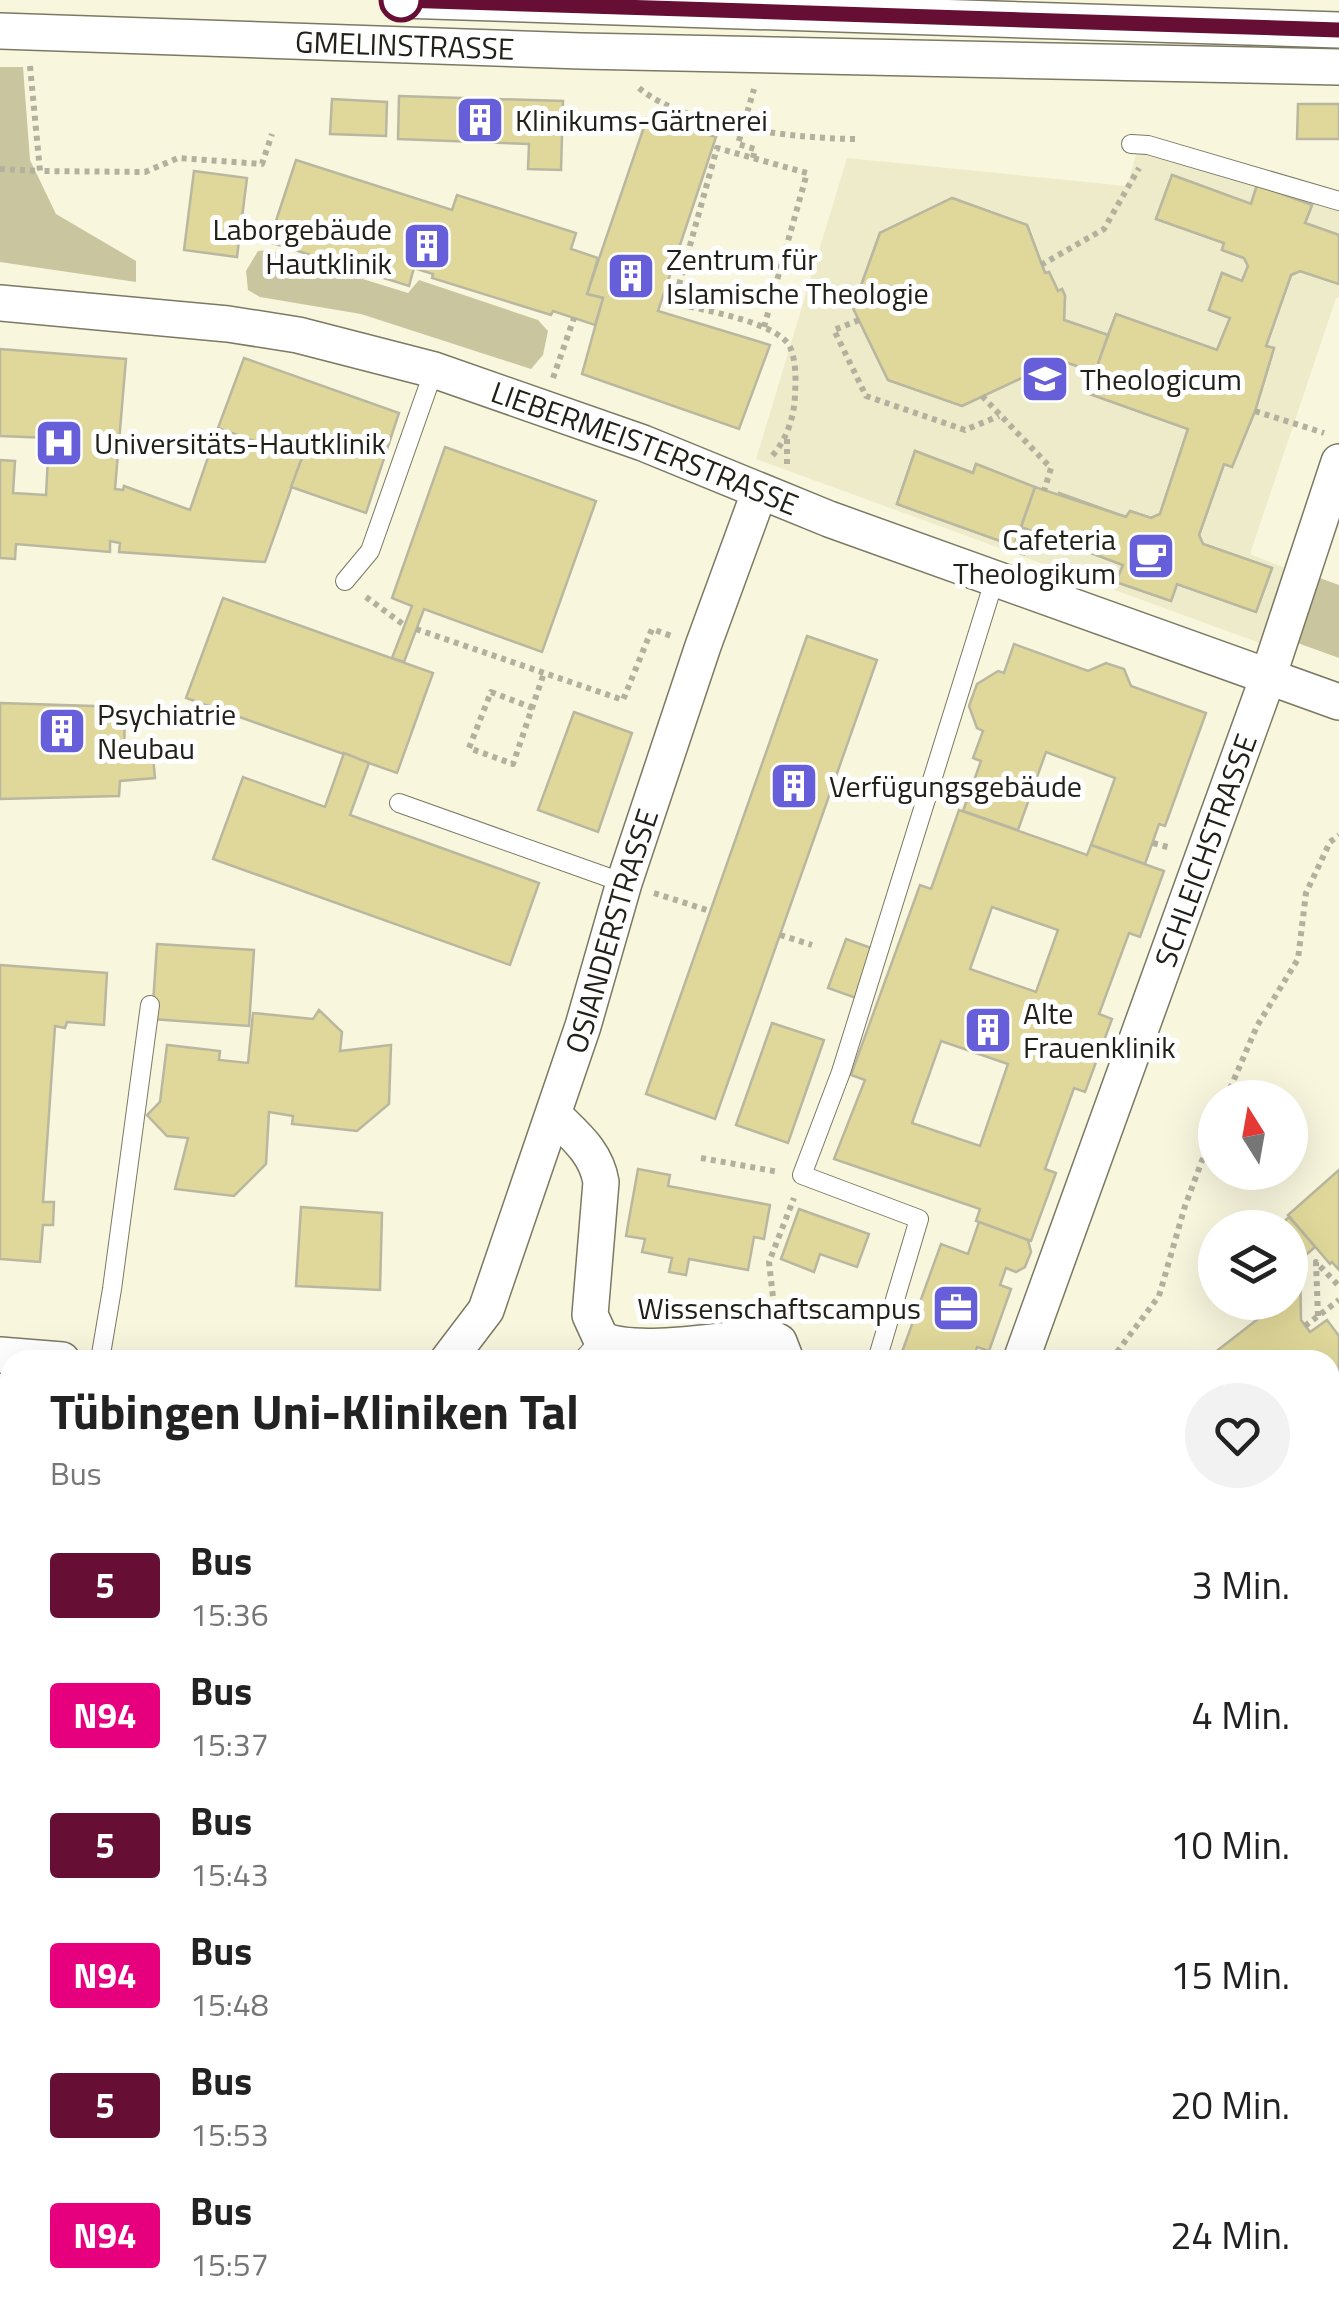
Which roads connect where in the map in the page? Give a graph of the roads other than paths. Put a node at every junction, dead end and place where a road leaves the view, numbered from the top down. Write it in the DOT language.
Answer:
graph roads {
  1 [pos="400,0"];
  2 [pos="864,14"];
  3 [pos="1339,30"];
  4 [pos="12,31"];
  5 [pos="810,56"];
  6 [pos="1339,67"];
  7 [pos="1139,144"];
  8 [pos="1339,201"];
  9 [pos="0,303"];
  10 [pos="434,370"];
  11 [pos="1339,462"];
  12 [pos="749,488"];
  13 [pos="995,578"];
  14 [pos="345,581"];
  15 [pos="1268,677"];
  16 [pos="1339,702"];
  17 [pos="399,803"];
  18 [pos="624,884"];
  19 [pos="150,1006"];
  20 [pos="554,1115"];
  21 [pos="102,1350"];
  22 [pos="456,1350"];
  23 [pos="592,1350"];
  24 [pos="782,1350"];
  25 [pos="880,1350"];
  26 [pos="1025,1350"];
  1 -- 2 [label="street, GMELINSTRASSE"];
  2 -- 3 [label="street, GMELINSTRASSE"];
  2 -- 5 [label="street"];
  4 -- 5 [label="street, GMELINSTRASSE"];
  5 -- 6 [label="street, GMELINSTRASSE"];
  7 -- 8 [label="lane"];
  9 -- 10 [label="street, LIEBERMEISTERSTRASSE"];
  10 -- 12 [label="street, LIEBERMEISTERSTRASSE"];
  10 -- 14 [label="lane"];
  11 -- 15 [label="street"];
  12 -- 13 [label="street, LIEBERMEISTERSTRASSE"];
  12 -- 18 [label="street, OSIANDERSTRASSE"];
  13 -- 15 [label="street, LIEBERMEISTERSTRASSE"];
  13 -- 25 [label="lane"];
  15 -- 16 [label="street, LIEBERMEISTERSTRASSE"];
  15 -- 26 [label="street, SCHLEICHSTRASSE"];
  17 -- 18 [label="lane"];
  18 -- 20 [label="street, OSIANDERSTRASSE"];
  19 -- 21 [label="lane"];
  20 -- 22 [label="street, OSIANDERSTRASSE"];
  20 -- 23 [label="street"];
  23 -- 24 [label="street"];
}
